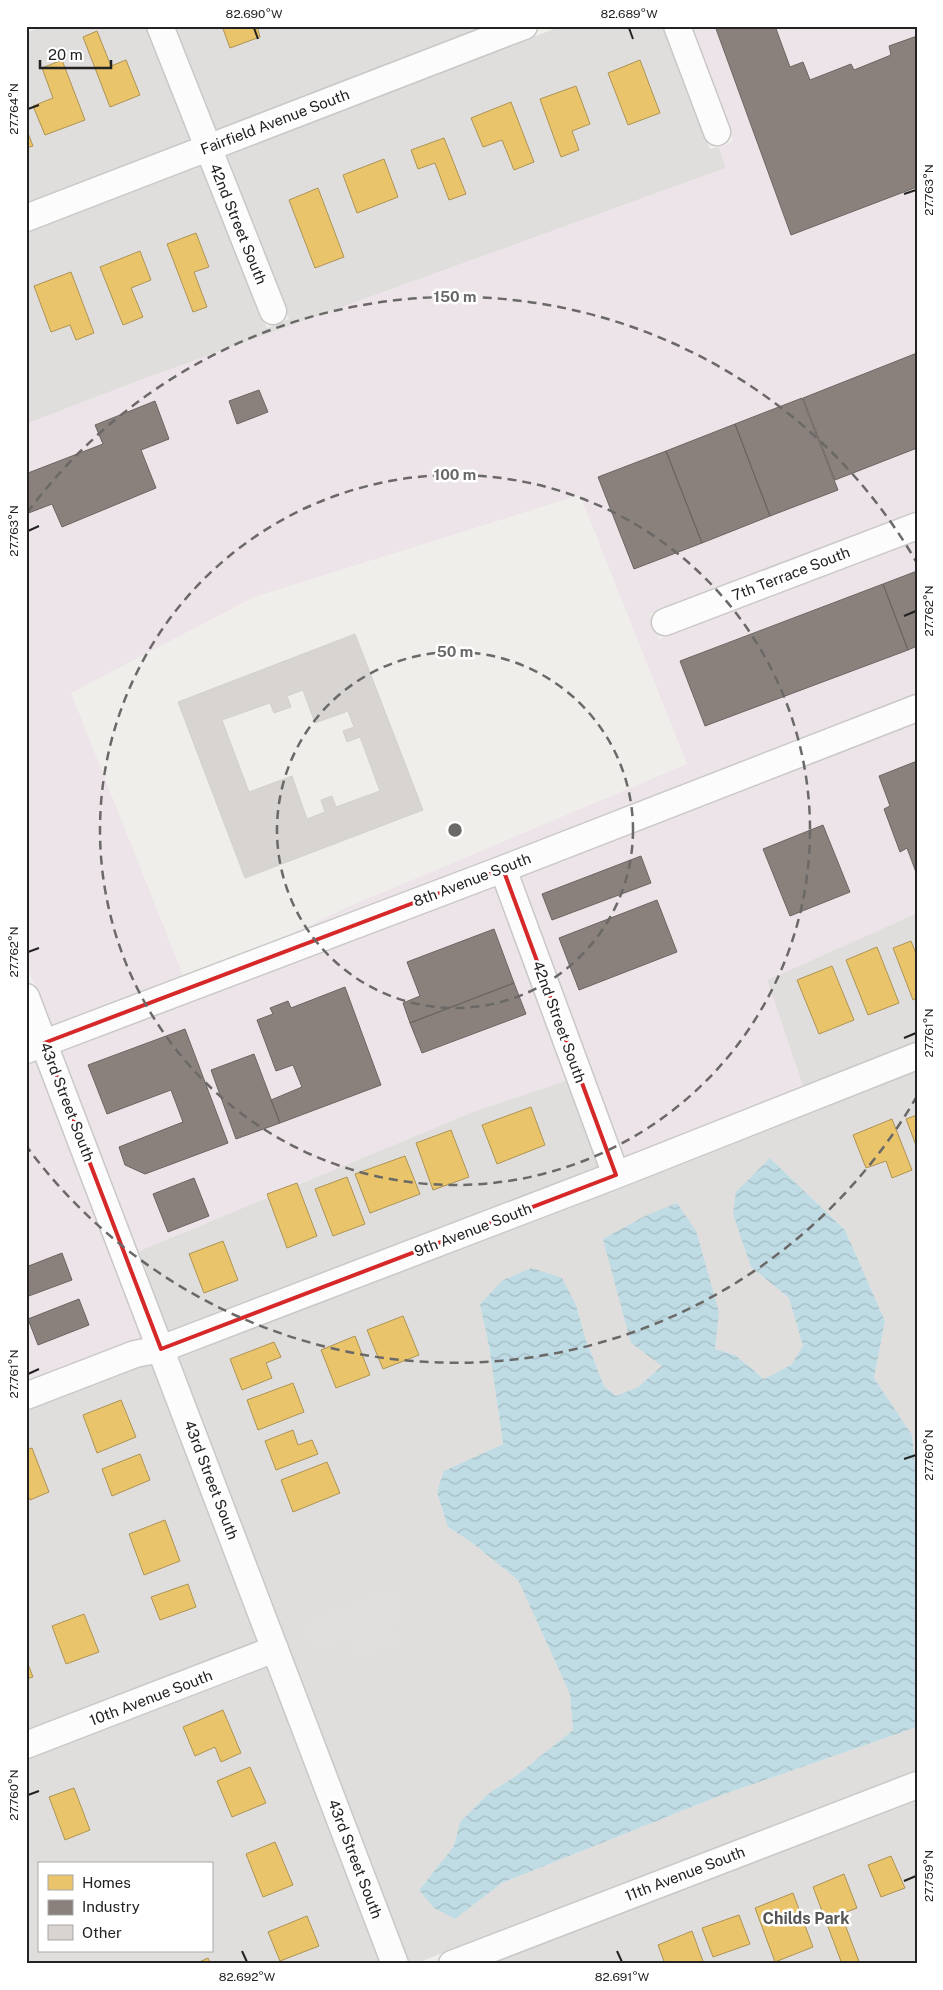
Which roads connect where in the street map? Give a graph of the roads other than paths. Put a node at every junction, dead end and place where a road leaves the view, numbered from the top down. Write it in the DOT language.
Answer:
graph roads {
  1 [pos="160,26"];
  2 [pos="524,26"];
  3 [pos="677,26"];
  4 [pos="717,132"];
  5 [pos="208,148"];
  6 [pos="26,218"];
  7 [pos="273,311"];
  8 [pos="917,526"];
  9 [pos="665,622"];
  10 [pos="917,708"];
  11 [pos="503,869"];
  12 [pos="26,997"];
  13 [pos="35,1046"];
  14 [pos="917,1056"];
  15 [pos="616,1175"];
  16 [pos="161,1350"];
  17 [pos="26,1396"];
  18 [pos="275,1649"];
  19 [pos="26,1745"];
  20 [pos="917,1784"];
  21 [pos="395,1964"];
  22 [pos="452,1964"];
  1 -- 5 [label="street, 42nd Street South"];
  2 -- 5 [label="street, Fairfield Avenue South"];
  3 -- 4 [label="street"];
  5 -- 6 [label="street, Fairfield Avenue South"];
  5 -- 7 [label="street, 42nd Street South"];
  8 -- 9 [label="street, 7th Terrace South"];
  10 -- 11 [label="street, 8th Avenue South"];
  11 -- 13 [label="street, 8th Avenue South"];
  11 -- 15 [label="street, 42nd Street South"];
  12 -- 13 [label="street, 43rd Street South"];
  13 -- 16 [label="street, 43rd Street South"];
  14 -- 15 [label="street, 9th Avenue South"];
  15 -- 16 [label="street, 9th Avenue South"];
  16 -- 17 [label="street, 9th Avenue South"];
  16 -- 18 [label="street, 43rd Street South"];
  18 -- 19 [label="street, 10th Avenue South"];
  18 -- 21 [label="street, 43rd Street South"];
  20 -- 22 [label="street, 11th Avenue South"];
}
